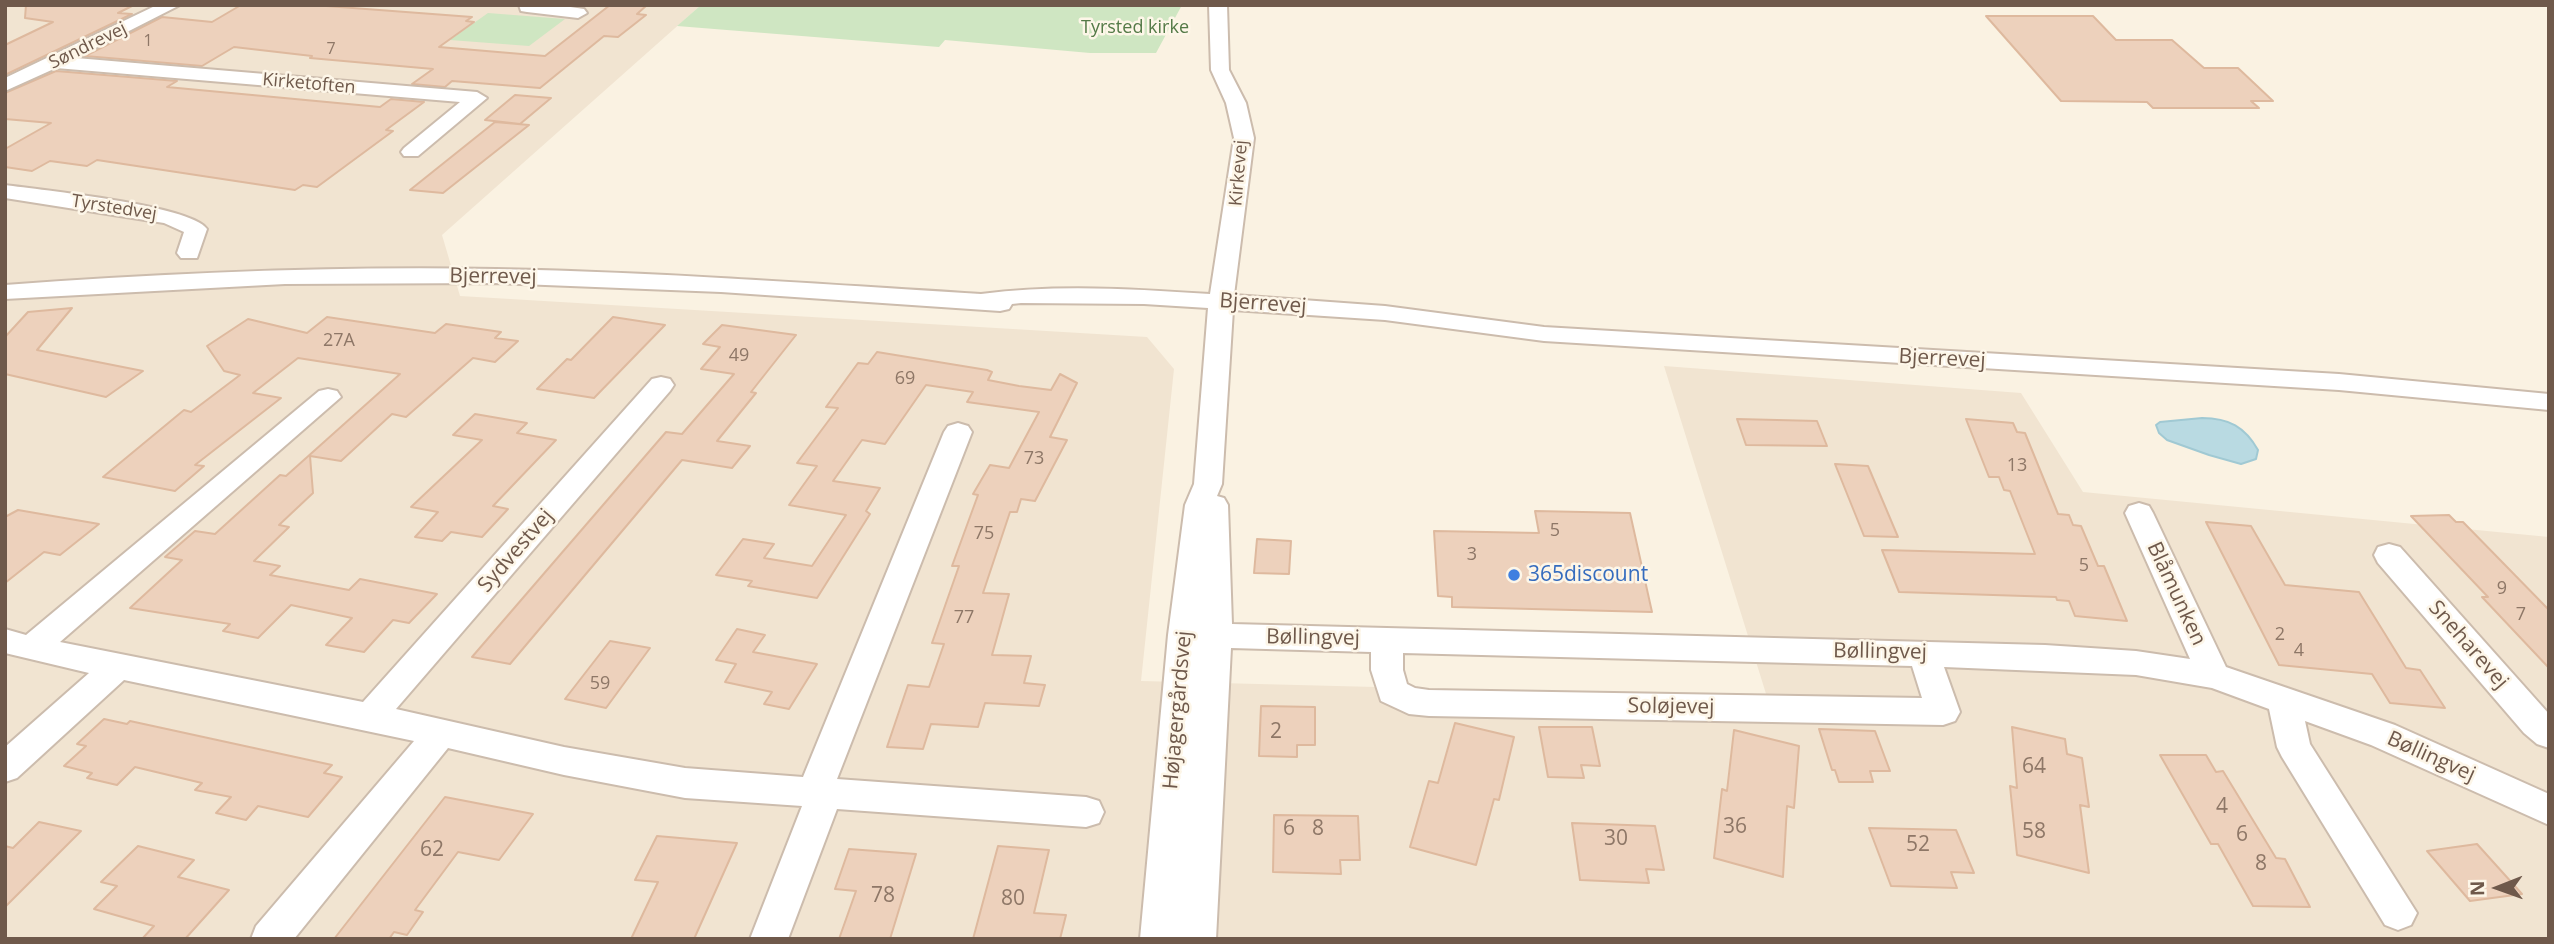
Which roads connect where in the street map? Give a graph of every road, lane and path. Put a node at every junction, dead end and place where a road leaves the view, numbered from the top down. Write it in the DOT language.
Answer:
graph roads {
  1 [pos="170,5"];
  2 [pos="530,5"];
  3 [pos="1218,5"];
  4 [pos="578,13"];
  5 [pos="56,62"];
  6 [pos="5,85"];
  7 [pos="411,152"];
  8 [pos="5,191"];
  9 [pos="189,253"];
  10 [pos="5,292"];
  11 [pos="1220,310"];
  12 [pos="2339,382"];
  13 [pos="661,385"];
  14 [pos="2549,385"];
  15 [pos="328,397"];
  16 [pos="2549,402"];
  17 [pos="958,432"];
  18 [pos="2139,513"];
  19 [pos="2389,555"];
  20 [pos="1200,635"];
  21 [pos="1387,640"];
  22 [pos="18,645"];
  23 [pos="1924,653"];
  24 [pos="118,666"];
  25 [pos="2214,676"];
  26 [pos="2284,700"];
  27 [pos="370,717"];
  28 [pos="440,734"];
  29 [pos="2549,734"];
  30 [pos="5,768"];
  31 [pos="819,792"];
  32 [pos="2549,810"];
  33 [pos="1086,812"];
  34 [pos="2398,913"];
  35 [pos="270,939"];
  36 [pos="769,939"];
  37 [pos="1159,939"];
  38 [pos="1197,939"];
  1 -- 5 [label="street, Søndrevej"];
  2 -- 4 [label="street"];
  3 -- 11 [label="street, Kirkevej"];
  5 -- 6 [label="street, Søndrevej"];
  5 -- 7 [label="street, Kirketoften"];
  8 -- 9 [label="street, Tyrstedvej"];
  10 -- 11 [label="street, Bjerrevej"];
  11 -- 12 [label="street, Bjerrevej"];
  11 -- 20 [label="street, Højagergårdsvej"];
  12 -- 14 [label="street, Bjerrevej"];
  12 -- 16 [label="street, Bjerrevej"];
  13 -- 27 [label="street, Sydvestvej"];
  15 -- 22 [label="street"];
  17 -- 31 [label="street"];
  18 -- 25 [label="street, Blåmunken"];
  19 -- 29 [label="street, Sneharevej"];
  20 -- 21 [label="street, Bøllingvej"];
  20 -- 37 [label="street, Højagergårdsvej"];
  20 -- 38 [label="street, Højagergårdsvej"];
  21 -- 23 [label="street, Bøllingvej"];
  21 -- 23 [label="street, Soløjevej"];
  22 -- 24 [label="street"];
  23 -- 25 [label="street, Bøllingvej"];
  24 -- 27 [label="street"];
  24 -- 30 [label="street"];
  25 -- 26 [label="street, Bøllingvej"];
  26 -- 32 [label="street, Bøllingvej"];
  26 -- 34 [label="street"];
  27 -- 28 [label="street"];
  28 -- 31 [label="street"];
  28 -- 35 [label="street"];
  31 -- 33 [label="street"];
  31 -- 36 [label="street"];
}
